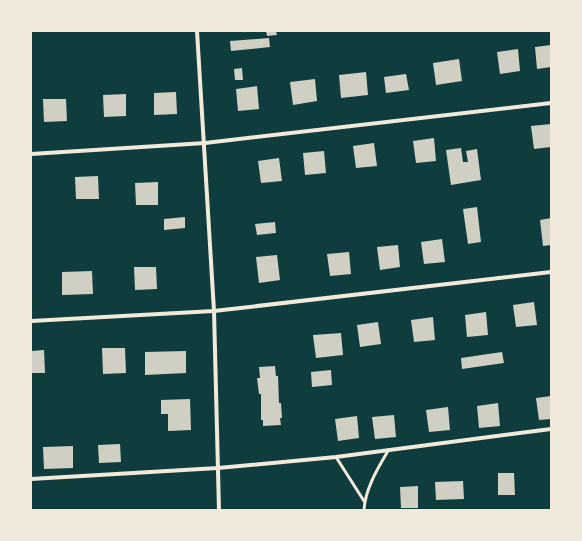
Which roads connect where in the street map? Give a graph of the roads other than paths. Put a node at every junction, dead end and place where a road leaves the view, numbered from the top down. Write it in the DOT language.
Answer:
graph roads {
  1 [pos="197,31"];
  2 [pos="551,103"];
  3 [pos="204,143"];
  4 [pos="31,154"];
  5 [pos="551,272"];
  6 [pos="214,311"];
  7 [pos="31,321"];
  8 [pos="551,429"];
  9 [pos="388,451"];
  10 [pos="336,457"];
  11 [pos="218,468"];
  12 [pos="31,479"];
  13 [pos="364,501"];
  14 [pos="219,510"];
  15 [pos="364,510"];
  1 -- 3 [label="street"];
  2 -- 3 [label="street"];
  3 -- 4 [label="street"];
  3 -- 6 [label="street"];
  5 -- 6 [label="street"];
  6 -- 7 [label="street"];
  6 -- 11 [label="street"];
  8 -- 9 [label="street"];
  9 -- 10 [label="street"];
  9 -- 13 [label="lane"];
  10 -- 11 [label="street"];
  10 -- 13 [label="lane"];
  11 -- 12 [label="street"];
  11 -- 14 [label="street"];
  13 -- 15 [label="lane"];
}
